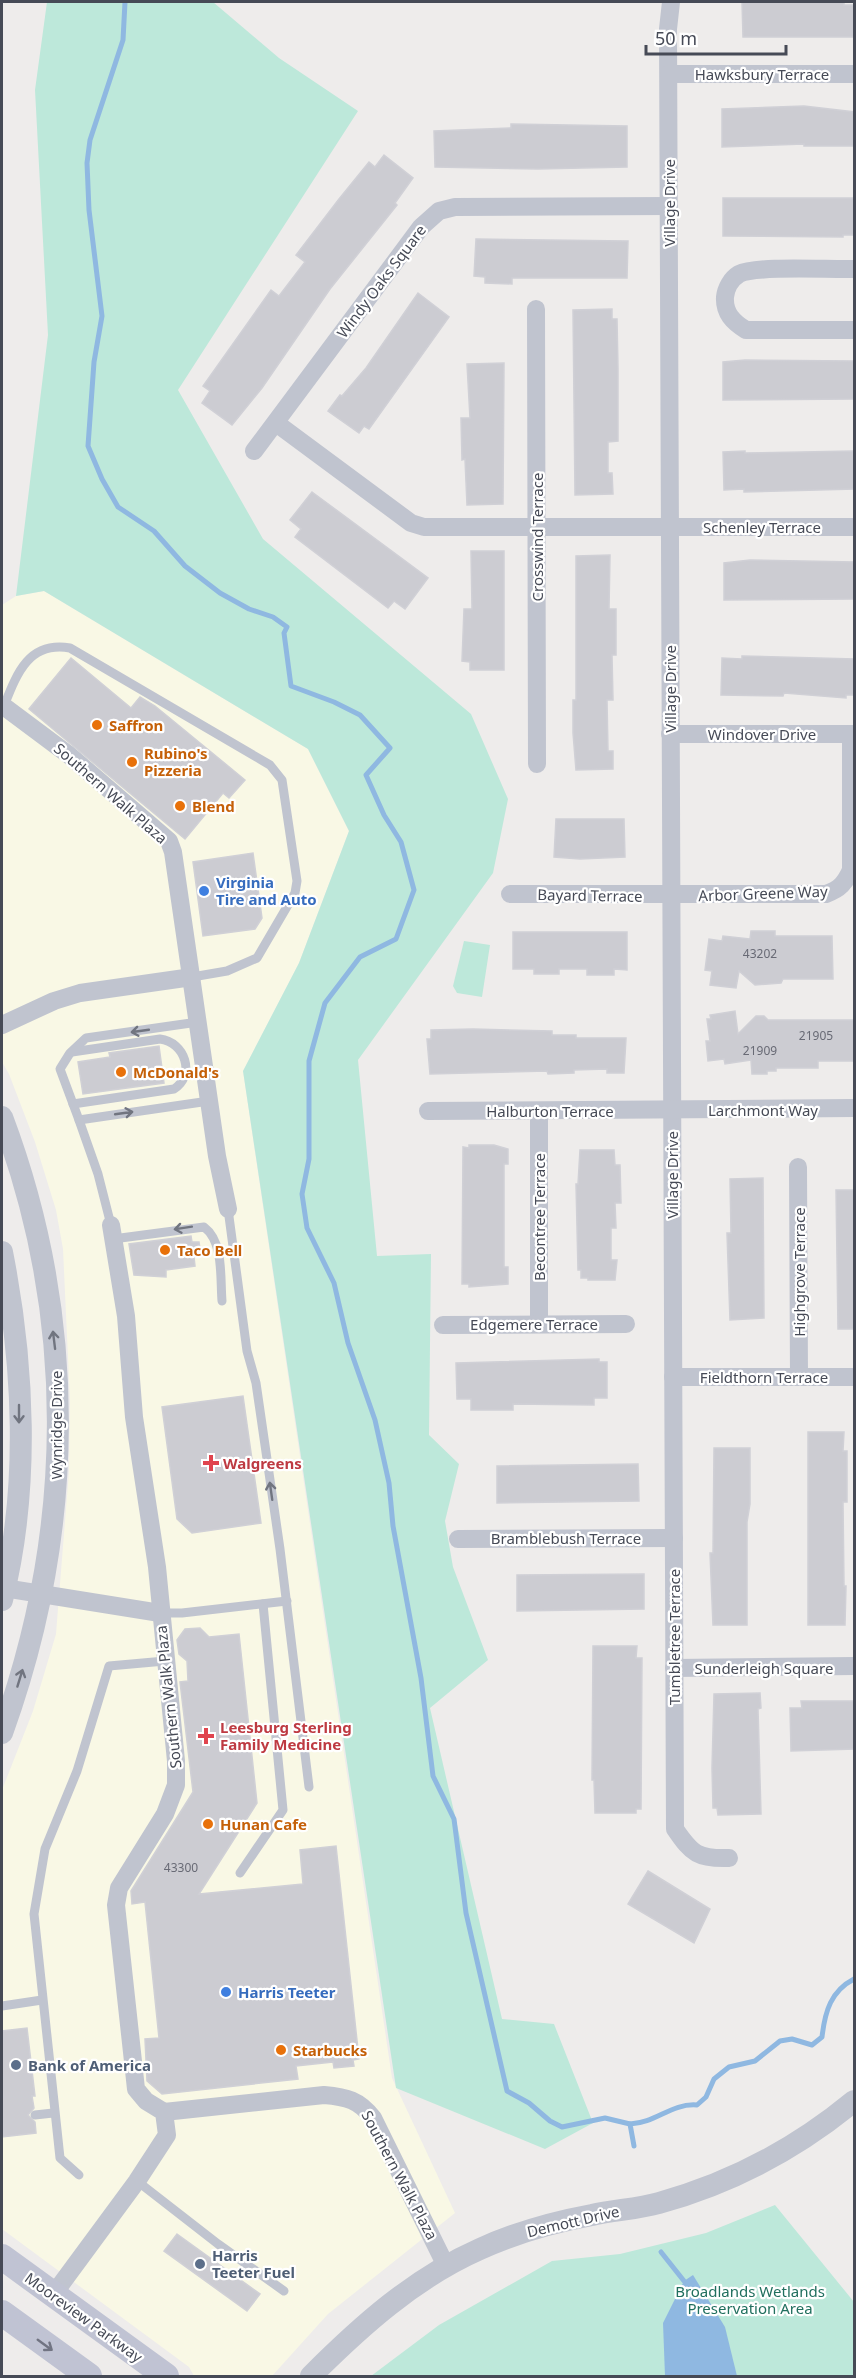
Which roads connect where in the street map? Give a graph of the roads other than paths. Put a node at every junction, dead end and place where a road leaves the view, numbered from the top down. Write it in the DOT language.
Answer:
graph roads {
  1 [pos="671,2"];
  2 [pos="669,74"];
  3 [pos="855,74"];
  4 [pos="669,206"];
  5 [pos="855,269"];
  6 [pos="536,309"];
  7 [pos="855,330"];
  8 [pos="276,423"];
  9 [pos="254,451"];
  10 [pos="855,527"];
  11 [pos="537,528"];
  12 [pos="669,528"];
  13 [pos="3,705"];
  14 [pos="670,734"];
  15 [pos="853,734"];
  16 [pos="537,764"];
  17 [pos="510,894"];
  18 [pos="671,896"];
  19 [pos="192,977"];
  20 [pos="198,1022"];
  21 [pos="2,1025"];
  22 [pos="70,1053"];
  23 [pos="209,1101"];
  24 [pos="73,1104"];
  25 [pos="855,1108"];
  26 [pos="672,1110"];
  27 [pos="428,1111"];
  28 [pos="539,1111"];
  29 [pos="2,1117"];
  30 [pos="79,1120"];
  31 [pos="798,1167"];
  32 [pos="228,1209"];
  33 [pos="112,1232"];
  34 [pos="2,1252"];
  35 [pos="222,1301"];
  36 [pos="539,1323"];
  37 [pos="626,1324"];
  38 [pos="443,1325"];
  39 [pos="673,1377"];
  40 [pos="799,1377"];
  41 [pos="855,1377"];
  42 [pos="674,1538"];
  43 [pos="458,1539"];
  44 [pos="3,1594"];
  45 [pos="41,1595"];
  46 [pos="286,1601"];
  47 [pos="262,1604"];
  48 [pos="160,1613"];
  49 [pos="165,1660"];
  50 [pos="855,1666"];
  51 [pos="674,1668"];
  52 [pos="2,1733"];
  53 [pos="309,1786"];
  54 [pos="729,1858"];
  55 [pos="240,1873"];
  56 [pos="42,2000"];
  57 [pos="2,2006"];
  58 [pos="855,2101"];
  59 [pos="164,2112"];
  60 [pos="53,2113"];
  61 [pos="35,2115"];
  62 [pos="79,2175"];
  63 [pos="138,2181"];
  64 [pos="2,2257"];
  65 [pos="447,2266"];
  66 [pos="284,2291"];
  67 [pos="53,2295"];
  68 [pos="2,2313"];
  69 [pos="89,2376"];
  70 [pos="166,2376"];
  71 [pos="310,2376"];
  1 -- 2 [label="street, Village Drive"];
  2 -- 3 [label="street, Hawksbury Terrace"];
  2 -- 4 [label="street, Village Drive"];
  4 -- 8 [label="street, Windy Oaks Square"];
  4 -- 12 [label="street, Village Drive"];
  5 -- 7 [label="street"];
  6 -- 11 [label="street, Crosswind Terrace"];
  8 -- 9 [label="street, Windy Oaks Square"];
  8 -- 11 [label="street"];
  10 -- 12 [label="street, Schenley Terrace"];
  11 -- 12 [label="street"];
  11 -- 16 [label="street, Crosswind Terrace"];
  12 -- 14 [label="street, Village Drive"];
  13 -- 19 [label="street, Southern Walk Plaza"];
  13 -- 19 [label="lane"];
  14 -- 15 [label="street, Windover Drive"];
  14 -- 18 [label="street, Village Drive"];
  15 -- 18 [label="street, Arbor Greene Way"];
  17 -- 18 [label="street, Bayard Terrace"];
  18 -- 26 [label="street, Village Drive"];
  19 -- 20 [label="street, Southern Walk Plaza"];
  19 -- 21 [label="street"];
  20 -- 22 [label="lane, one-way"];
  20 -- 23 [label="street, Southern Walk Plaza"];
  22 -- 24 [label="lane"];
  22 -- 24 [label="lane"];
  30 -- 23 [label="lane, one-way"];
  23 -- 32 [label="street, Southern Walk Plaza"];
  24 -- 30 [label="lane"];
  25 -- 26 [label="street, Larchmont Way"];
  26 -- 28 [label="street, Halburton Terrace"];
  26 -- 39 [label="street, Village Drive"];
  27 -- 28 [label="street, Halburton Terrace"];
  28 -- 36 [label="street, Becontree Terrace"];
  45 -- 29 [label="street, Wynridge Drive, one-way"];
  30 -- 33 [label="lane"];
  31 -- 40 [label="street, Highgrove Terrace"];
  46 -- 32 [label="lane, one-way"];
  35 -- 33 [label="lane, one-way"];
  33 -- 48 [label="street, Southern Walk Plaza"];
  34 -- 44 [label="street, one-way"];
  36 -- 37 [label="street, Edgemere Terrace"];
  36 -- 38 [label="street, Edgemere Terrace"];
  39 -- 40 [label="street, Fieldthorn Terrace"];
  39 -- 42 [label="street, Tumbletree Terrace"];
  40 -- 41 [label="street, Fieldthorn Terrace"];
  42 -- 43 [label="street, Bramblebush Terrace"];
  42 -- 51 [label="street, Tumbletree Terrace"];
  44 -- 45 [label="street, Southern Walk Plaza"];
  45 -- 48 [label="street, Southern Walk Plaza"];
  52 -- 45 [label="street, Wynridge Drive, one-way"];
  46 -- 47 [label="lane"];
  46 -- 53 [label="lane"];
  47 -- 48 [label="lane"];
  47 -- 55 [label="lane"];
  48 -- 49 [label="street, Southern Walk Plaza"];
  49 -- 56 [label="lane"];
  49 -- 59 [label="street, Southern Walk Plaza"];
  50 -- 51 [label="street, Sunderleigh Square"];
  51 -- 54 [label="street, Tumbletree Terrace"];
  56 -- 57 [label="lane"];
  56 -- 60 [label="lane"];
  58 -- 65 [label="street, Demott Drive"];
  59 -- 63 [label="street"];
  59 -- 65 [label="street, Southern Walk Plaza"];
  60 -- 61 [label="lane"];
  60 -- 62 [label="lane"];
  63 -- 66 [label="lane"];
  63 -- 67 [label="street"];
  64 -- 67 [label="main road, Mooreview Parkway"];
  65 -- 71 [label="street, Demott Drive"];
  67 -- 70 [label="main road, Mooreview Parkway"];
  68 -- 69 [label="main road, one-way"];
}
